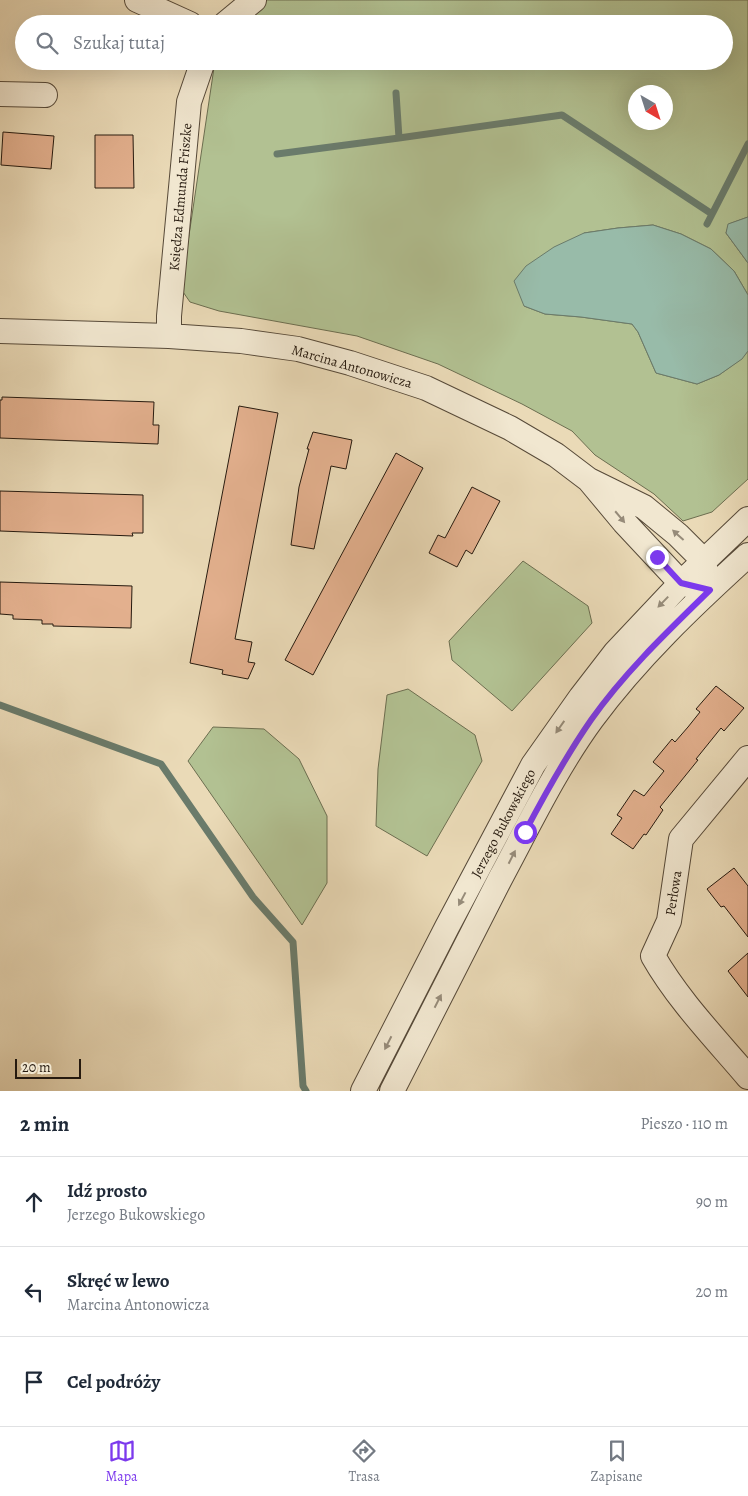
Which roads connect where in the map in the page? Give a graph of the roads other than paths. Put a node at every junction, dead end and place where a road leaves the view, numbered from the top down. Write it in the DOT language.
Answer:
graph roads {
  1 [pos="136,0"];
  2 [pos="254,0"];
  3 [pos="170,15"];
  4 [pos="236,15"];
  5 [pos="200,70"];
  6 [pos="0,94"];
  7 [pos="45,95"];
  8 [pos="0,331"];
  9 [pos="169,336"];
  10 [pos="589,480"];
  11 [pos="748,519"];
  12 [pos="748,555"];
  13 [pos="704,561"];
  14 [pos="681,583"];
  15 [pos="710,590"];
  16 [pos="748,758"];
  17 [pos="748,1077"];
  18 [pos="364,1091"];
  19 [pos="392,1091"];
  1 -- 3 [label="street"];
  2 -- 4 [label="street"];
  5 -- 9 [label="street, Księdza Edmunda Friszke"];
  6 -- 7 [label="street"];
  8 -- 9 [label="street, Marcina Antonowicza"];
  9 -- 10 [label="street, Marcina Antonowicza"];
  13 -- 10 [label="street, Marcina Antonowicza, one-way"];
  10 -- 14 [label="street, Marcina Antonowicza, one-way"];
  11 -- 13 [label="street, Jerzego Bukowskiego"];
  12 -- 15 [label="street, Jerzego Bukowskiego"];
  13 -- 14 [label="street, Jerzego Bukowskiego"];
  13 -- 15 [label="street"];
  14 -- 15 [label="street"];
  14 -- 18 [label="street, Jerzego Bukowskiego, one-way"];
  19 -- 15 [label="street, Jerzego Bukowskiego, one-way"];
  16 -- 17 [label="street, Perłowa"];
}
